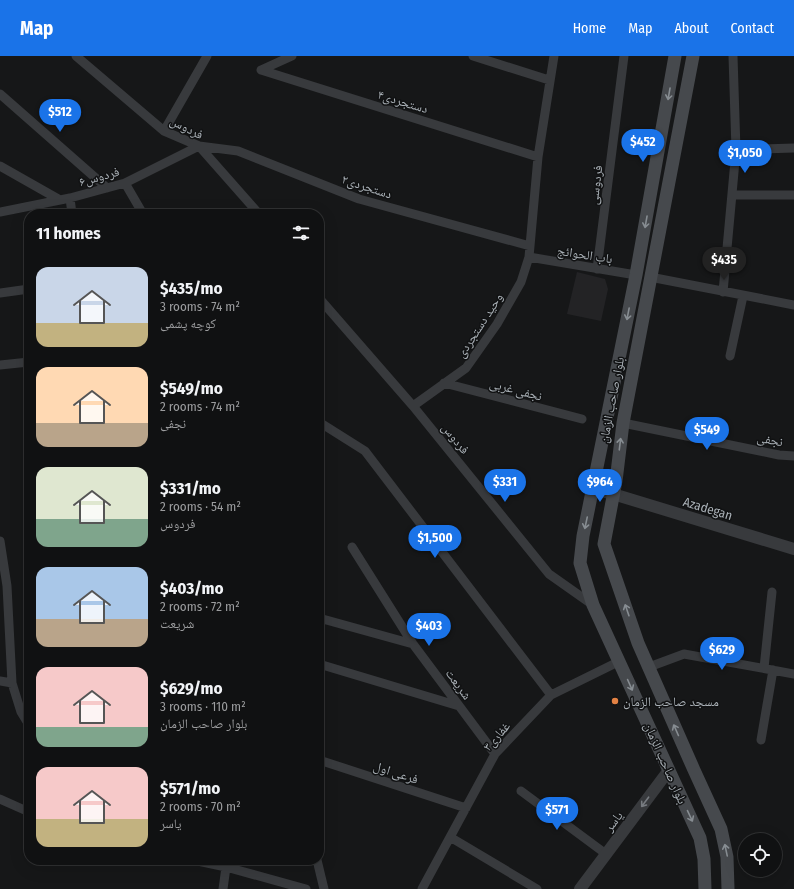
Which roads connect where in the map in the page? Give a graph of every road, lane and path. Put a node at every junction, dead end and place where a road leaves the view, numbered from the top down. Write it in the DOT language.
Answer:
graph roads {
  1 [pos="76,56"];
  2 [pos="207,56"];
  3 [pos="292,56"];
  4 [pos="473,56"];
  5 [pos="554,56"];
  6 [pos="624,56"];
  7 [pos="675,56"];
  8 [pos="693,56"];
  9 [pos="733,56"];
  10 [pos="549,80"];
  11 [pos="0,94"];
  12 [pos="164,131"];
  13 [pos="199,146"];
  14 [pos="794,148"];
  15 [pos="736,150"];
  16 [pos="538,157"];
  17 [pos="0,166"];
  18 [pos="125,183"];
  19 [pos="107,188"];
  20 [pos="732,195"];
  21 [pos="794,195"];
  22 [pos="70,198"];
  23 [pos="60,200"];
  24 [pos="71,209"];
  25 [pos="140,209"];
  26 [pos="255,209"];
  27 [pos="0,212"];
  28 [pos="530,246"];
  29 [pos="529,257"];
  30 [pos="597,269"];
  31 [pos="636,275"];
  32 [pos="650,277"];
  33 [pos="24,290"];
  34 [pos="722,292"];
  35 [pos="0,293"];
  36 [pos="743,296"];
  37 [pos="324,304"];
  38 [pos="794,305"];
  39 [pos="730,356"];
  40 [pos="24,363"];
  41 [pos="0,365"];
  42 [pos="444,384"];
  43 [pos="413,406"];
  44 [pos="582,419"];
  45 [pos="623,423"];
  46 [pos="324,425"];
  47 [pos="794,456"];
  48 [pos="593,489"];
  49 [pos="613,494"];
  50 [pos="0,541"];
  51 [pos="352,547"];
  52 [pos="794,549"];
  53 [pos="772,592"];
  54 [pos="593,605"];
  55 [pos="324,619"];
  56 [pos="413,644"];
  57 [pos="0,654"];
  58 [pos="10,658"];
  59 [pos="620,661"];
  60 [pos="324,666"];
  61 [pos="649,667"];
  62 [pos="768,669"];
  63 [pos="794,674"];
  64 [pos="0,681"];
  65 [pos="12,683"];
  66 [pos="551,695"];
  67 [pos="459,706"];
  68 [pos="24,718"];
  69 [pos="761,740"];
  70 [pos="495,754"];
  71 [pos="324,762"];
  72 [pos="669,770"];
  73 [pos="521,791"];
  74 [pos="0,799"];
  75 [pos="466,808"];
  76 [pos="24,810"];
  77 [pos="450,837"];
  78 [pos="606,854"];
  79 [pos="217,865"];
  80 [pos="318,865"];
  81 [pos="226,867"];
  82 [pos="730,888"];
  83 [pos="223,889"];
  84 [pos="306,889"];
  85 [pos="324,889"];
  86 [pos="422,889"];
  87 [pos="537,889"];
  88 [pos="580,889"];
  89 [pos="705,889"];
  1 -- 12 [label="street, فردوس"];
  2 -- 12 [label="street"];
  3 -- 16 [label="street, دستجردی۴"];
  4 -- 10 [label="street"];
  5 -- 10 [label="street"];
  6 -- 30 [label="street, فردوسی"];
  7 -- 31 [label="main road, بلوار صاحب الزمان, one-way"];
  8 -- 32 [label="main road, بلوار صاحب الزمان"];
  9 -- 15 [label="street"];
  10 -- 16 [label="street"];
  11 -- 19 [label="street"];
  12 -- 13 [label="street, فردوس"];
  13 -- 18 [label="street, فردوس۶"];
  13 -- 26 [label="street, فردوس"];
  13 -- 28 [label="street, دستجردی۲"];
  14 -- 15 [label="street"];
  15 -- 20 [label="street"];
  16 -- 28 [label="street"];
  17 -- 23 [label="street"];
  18 -- 19 [label="street, فردوس۶"];
  18 -- 25 [label="street"];
  19 -- 22 [label="street, فردوس۶"];
  20 -- 21 [label="street"];
  20 -- 34 [label="street"];
  22 -- 23 [label="street, فردوس۶"];
  22 -- 24 [label="street"];
  23 -- 27 [label="street, فردوس۶"];
  28 -- 29 [label="street, وحید دستجردی"];
  29 -- 30 [label="street, باب الحوائج"];
  29 -- 42 [label="street, وحید دستجردی"];
  30 -- 31 [label="street, باب الحوائج"];
  31 -- 48 [label="main road, بلوار صاحب الزمان, one-way"];
  32 -- 34 [label="street"];
  32 -- 45 [label="main road, بلوار صاحب الزمان"];
  33 -- 35 [label="street"];
  34 -- 36 [label="street"];
  36 -- 38 [label="street"];
  36 -- 39 [label="street"];
  37 -- 43 [label="street, فردوس"];
  40 -- 41 [label="street"];
  42 -- 43 [label="street, وحید دستجردی"];
  42 -- 44 [label="street, نجفی غربی"];
  43 -- 54 [label="street, فردوس"];
  45 -- 47 [label="street, نجفی"];
  49 -- 45 [label="main road, بلوار صاحب الزمان, one-way"];
  46 -- 66 [label="street"];
  48 -- 49 [label="street, Azadegan"];
  48 -- 54 [label="main road, بلوار صاحب الزمان, one-way"];
  49 -- 52 [label="street, Azadegan"];
  61 -- 49 [label="main road, بلوار صاحب الزمان, one-way"];
  50 -- 58 [label="street"];
  51 -- 56 [label="street, شریعت"];
  53 -- 62 [label="street"];
  54 -- 59 [label="main road, بلوار صاحب الزمان"];
  55 -- 56 [label="street"];
  56 -- 67 [label="street, شریعت"];
  57 -- 58 [label="street"];
  58 -- 65 [label="street"];
  59 -- 66 [label="street, غفاری۳"];
  59 -- 72 [label="main road, بلوار صاحب الزمان, one-way"];
  60 -- 67 [label="street"];
  61 -- 62 [label="street"];
  82 -- 61 [label="main road, بلوار صاحب الزمان, one-way"];
  62 -- 63 [label="street"];
  62 -- 69 [label="street"];
  64 -- 65 [label="street"];
  65 -- 68 [label="street"];
  66 -- 70 [label="street, غفاری۳"];
  67 -- 70 [label="street, شریعت"];
  70 -- 75 [label="street, غفاری۳"];
  71 -- 75 [label="street, فرعی اول"];
  72 -- 78 [label="street, یاسر, one-way"];
  72 -- 89 [label="main road, بلوار صاحب الزمان, one-way"];
  73 -- 78 [label="street"];
  74 -- 76 [label="street"];
  75 -- 77 [label="street, غفاری۳"];
  77 -- 86 [label="street, غفاری۳"];
  77 -- 87 [label="street"];
  78 -- 88 [label="street, یاسر"];
  79 -- 81 [label="street"];
  80 -- 85 [label="street"];
  81 -- 83 [label="street"];
  81 -- 84 [label="street"];
}
